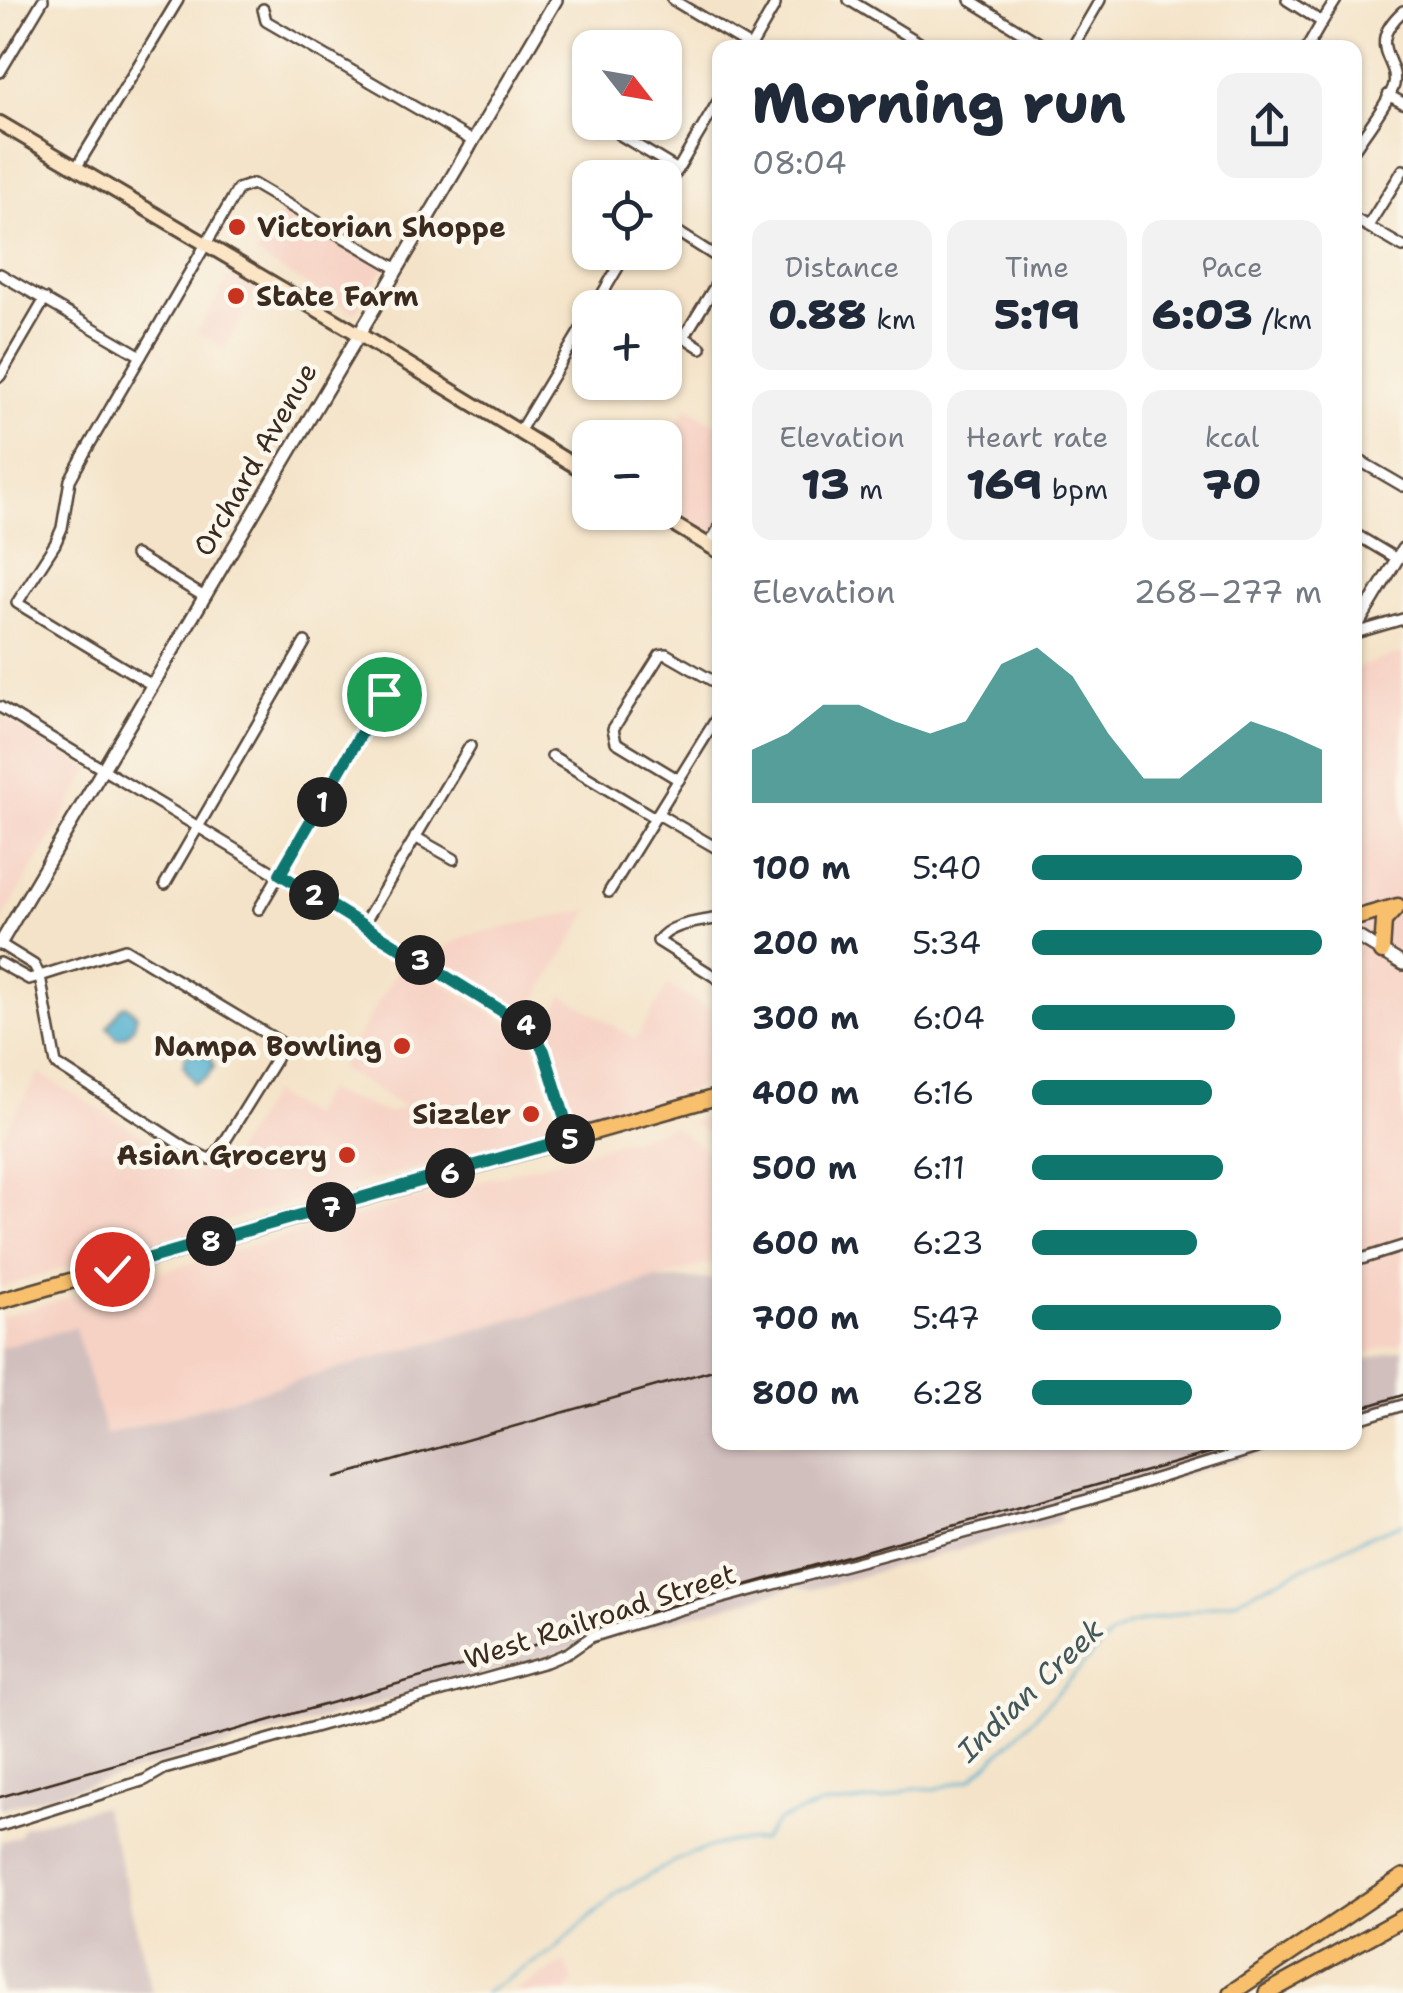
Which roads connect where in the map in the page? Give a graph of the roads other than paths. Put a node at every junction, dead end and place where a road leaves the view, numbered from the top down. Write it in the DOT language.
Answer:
graph roads {
  1 [pos="43,0"];
  2 [pos="178,0"];
  3 [pos="556,0"];
  4 [pos="673,0"];
  5 [pos="849,0"];
  6 [pos="970,0"];
  7 [pos="1100,0"];
  8 [pos="1287,0"];
  9 [pos="1336,0"];
  10 [pos="775,5"];
  11 [pos="262,9"];
  12 [pos="1403,10"];
  13 [pos="1322,22"];
  14 [pos="739,40"];
  15 [pos="754,40"];
  16 [pos="915,40"];
  17 [pos="1034,40"];
  18 [pos="1077,40"];
  19 [pos="1312,40"];
  20 [pos="0,72"];
  21 [pos="1388,95"];
  22 [pos="1403,103"];
  23 [pos="712,112"];
  24 [pos="2,129"];
  25 [pos="1362,137"];
  26 [pos="472,140"];
  27 [pos="627,140"];
  28 [pos="660,160"];
  29 [pos="682,163"];
  30 [pos="76,168"];
  31 [pos="1403,170"];
  32 [pos="1362,223"];
  33 [pos="1368,226"];
  34 [pos="682,235"];
  35 [pos="206,244"];
  36 [pos="1403,247"];
  37 [pos="712,254"];
  38 [pos="396,268"];
  39 [pos="0,274"];
  40 [pos="712,291"];
  41 [pos="44,298"];
  42 [pos="708,298"];
  43 [pos="712,301"];
  44 [pos="357,333"];
  45 [pos="684,337"];
  46 [pos="572,344"];
  47 [pos="701,348"];
  48 [pos="140,356"];
  49 [pos="0,376"];
  50 [pos="519,432"];
  51 [pos="1362,462"];
  52 [pos="572,464"];
  53 [pos="1403,486"];
  54 [pos="682,529"];
  55 [pos="1362,537"];
  56 [pos="712,547"];
  57 [pos="1400,554"];
  58 [pos="135,555"];
  59 [pos="204,596"];
  60 [pos="1362,617"];
  61 [pos="1403,619"];
  62 [pos="1362,628"];
  63 [pos="305,642"];
  64 [pos="712,680"];
  65 [pos="152,685"];
  66 [pos="384,694"];
  67 [pos="0,707"];
  68 [pos="712,725"];
  69 [pos="470,746"];
  70 [pos="552,756"];
  71 [pos="103,768"];
  72 [pos="679,780"];
  73 [pos="656,816"];
  74 [pos="198,825"];
  75 [pos="415,837"];
  76 [pos="712,846"];
  77 [pos="454,859"];
  78 [pos="280,874"];
  79 [pos="164,884"];
  80 [pos="610,892"];
  81 [pos="1400,906"];
  82 [pos="259,909"];
  83 [pos="1362,916"];
  84 [pos="712,920"];
  85 [pos="363,925"];
  86 [pos="1362,940"];
  87 [pos="0,944"];
  88 [pos="1382,952"];
  89 [pos="0,963"];
  90 [pos="1403,964"];
  91 [pos="712,975"];
  92 [pos="40,976"];
  93 [pos="712,1098"];
  94 [pos="571,1138"];
  95 [pos="1403,1246"];
  96 [pos="1362,1258"];
  97 [pos="0,1301"];
  98 [pos="1403,1405"];
  99 [pos="1362,1418"];
  100 [pos="1250,1450"];
  101 [pos="0,1826"];
  102 [pos="1403,1877"];
  103 [pos="1403,1918"];
  104 [pos="1231,1993"];
  105 [pos="1267,1993"];
  1 -- 20 [label="street"];
  2 -- 30 [label="street"];
  3 -- 26 [label="street, Orchard Avenue"];
  4 -- 14 [label="street"];
  5 -- 16 [label="street"];
  6 -- 17 [label="street"];
  7 -- 18 [label="street"];
  8 -- 13 [label="street"];
  9 -- 13 [label="street"];
  10 -- 15 [label="street"];
  11 -- 26 [label="street"];
  12 -- 21 [label="street"];
  13 -- 19 [label="street"];
  21 -- 22 [label="street"];
  21 -- 25 [label="street"];
  23 -- 29 [label="street"];
  24 -- 30 [label="main road"];
  26 -- 38 [label="street, Orchard Avenue"];
  27 -- 28 [label="street"];
  30 -- 35 [label="main road"];
  31 -- 33 [label="street"];
  32 -- 33 [label="street"];
  33 -- 36 [label="street"];
  34 -- 37 [label="street"];
  35 -- 38 [label="street"];
  35 -- 44 [label="main road"];
  35 -- 48 [label="street"];
  38 -- 44 [label="street, Orchard Avenue"];
  39 -- 41 [label="street"];
  40 -- 42 [label="street"];
  41 -- 48 [label="street"];
  41 -- 49 [label="street"];
  42 -- 43 [label="street"];
  42 -- 45 [label="street"];
  44 -- 50 [label="main road"];
  44 -- 59 [label="street, Orchard Avenue"];
  45 -- 47 [label="street"];
  46 -- 50 [label="street"];
  48 -- 65 [label="street"];
  50 -- 52 [label="main road"];
  51 -- 53 [label="street"];
  54 -- 56 [label="main road"];
  55 -- 57 [label="street"];
  57 -- 60 [label="street"];
  58 -- 59 [label="street"];
  59 -- 65 [label="street, Orchard Avenue"];
  61 -- 62 [label="street"];
  63 -- 74 [label="street"];
  64 -- 72 [label="street"];
  65 -- 71 [label="street, Orchard Avenue"];
  66 -- 78 [label="street"];
  67 -- 71 [label="street"];
  68 -- 72 [label="street"];
  69 -- 75 [label="street"];
  70 -- 73 [label="street"];
  71 -- 74 [label="street"];
  71 -- 87 [label="street, Orchard Avenue"];
  72 -- 73 [label="street"];
  73 -- 76 [label="street"];
  73 -- 80 [label="street"];
  74 -- 78 [label="street"];
  74 -- 79 [label="street"];
  75 -- 77 [label="street"];
  75 -- 85 [label="street"];
  78 -- 82 [label="street"];
  78 -- 85 [label="street"];
  81 -- 83 [label="main road"];
  81 -- 88 [label="main road"];
  84 -- 91 [label="street"];
  85 -- 94 [label="street"];
  86 -- 88 [label="street"];
  87 -- 92 [label="street"];
  88 -- 90 [label="street"];
  89 -- 92 [label="street"];
  92 -- 92 [label="street"];
  93 -- 94 [label="main road"];
  94 -- 97 [label="main road"];
  95 -- 96 [label="street"];
  98 -- 99 [label="street"];
  100 -- 101 [label="street, West Railroad Street"];
  102 -- 104 [label="highway"];
  103 -- 105 [label="highway"];
}
